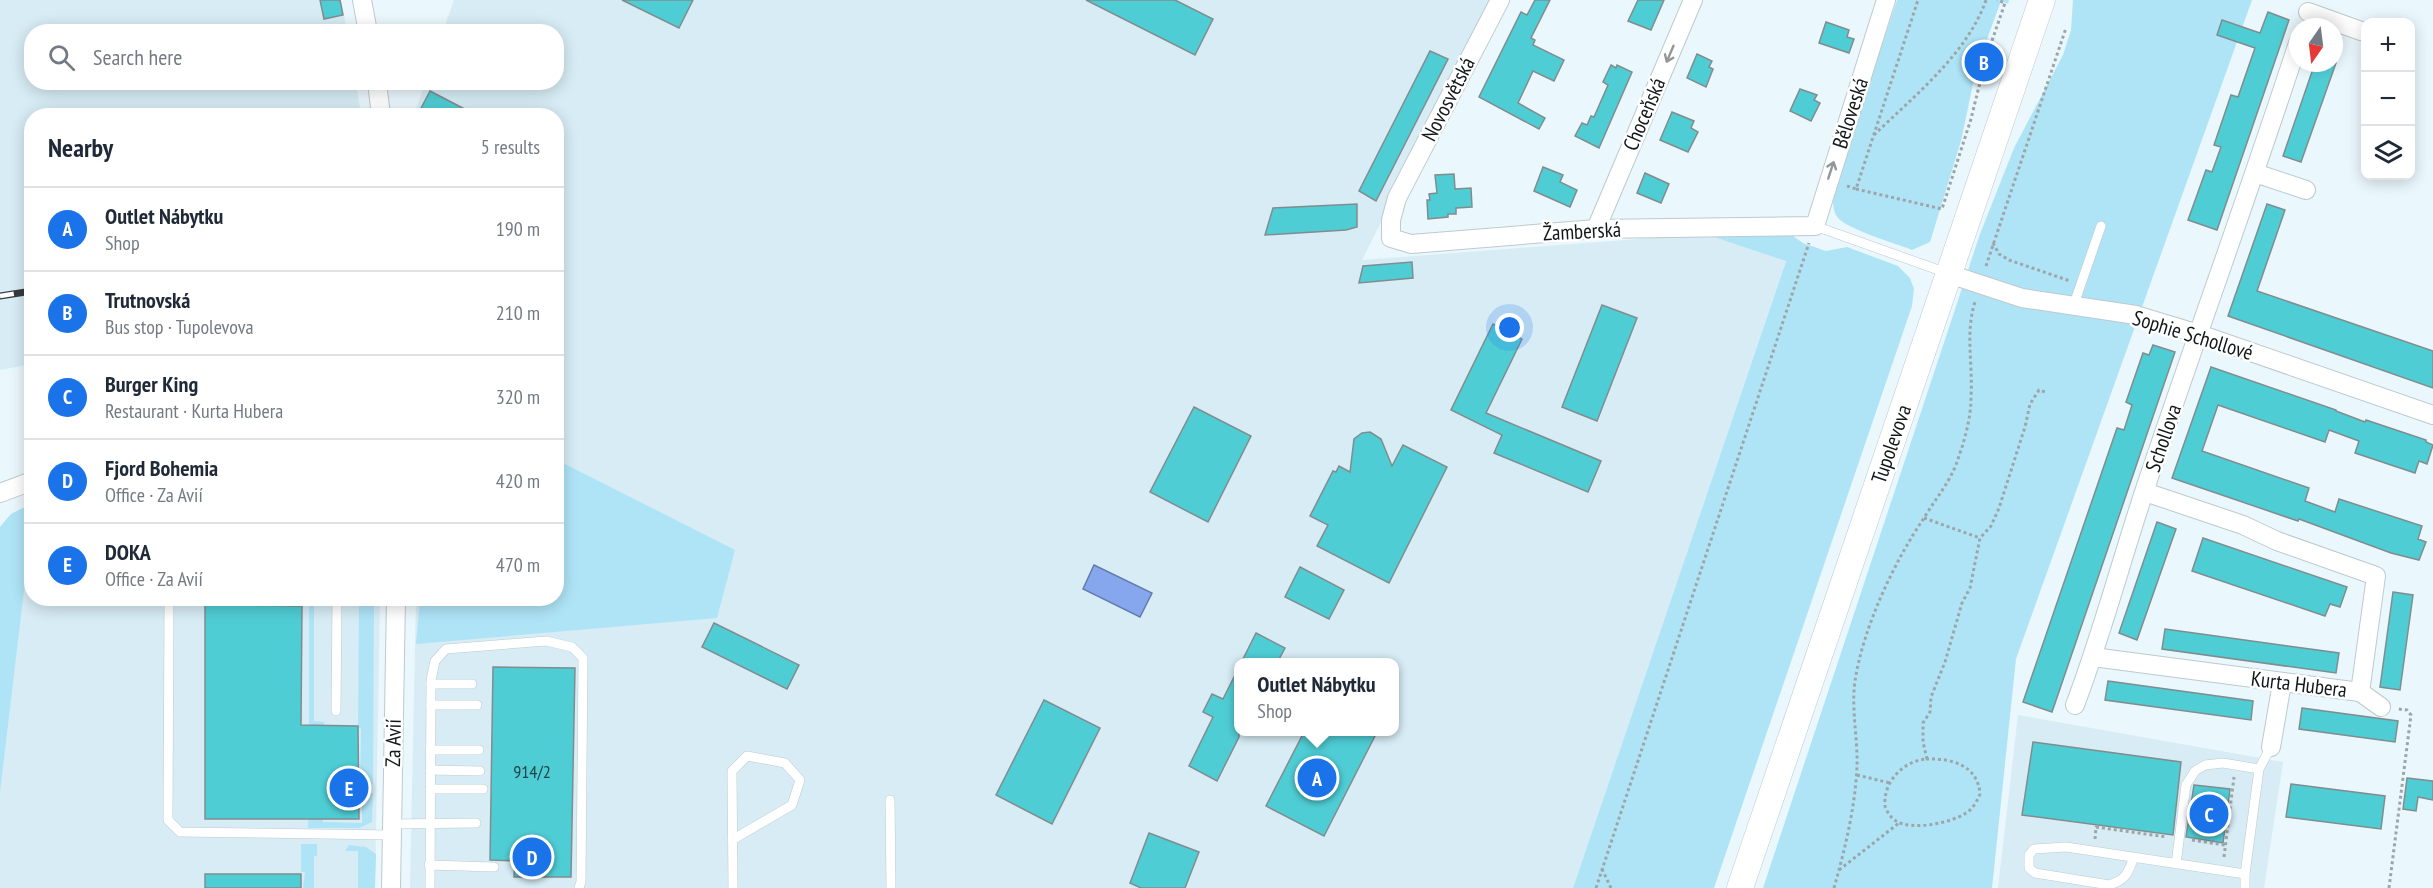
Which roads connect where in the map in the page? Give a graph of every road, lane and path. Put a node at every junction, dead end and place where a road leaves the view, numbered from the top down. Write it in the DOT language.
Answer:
graph roads {
  1 [pos="362,0"];
  2 [pos="1500,0"];
  3 [pos="1693,0"];
  4 [pos="1886,0"];
  5 [pos="1918,0"];
  6 [pos="1986,0"];
  7 [pos="1997,0"];
  8 [pos="2042,0"];
  9 [pos="2308,13"];
  10 [pos="366,24"];
  11 [pos="2066,28"];
  12 [pos="2361,31"];
  13 [pos="2289,70"];
  14 [pos="377,90"];
  15 [pos="380,108"];
  16 [pos="1873,136"];
  17 [pos="2255,173"];
  18 [pos="1828,180"];
  19 [pos="1856,189"];
  20 [pos="2306,190"];
  21 [pos="1397,198"];
  22 [pos="1815,226"];
  23 [pos="2102,226"];
  24 [pos="1596,229"];
  25 [pos="1986,266"];
  26 [pos="1949,274"];
  27 [pos="1975,300"];
  28 [pos="2073,307"];
  29 [pos="2199,334"];
  30 [pos="2045,392"];
  31 [pos="2433,415"];
  32 [pos="24,484"];
  33 [pos="2145,492"];
  34 [pos="0,494"];
  35 [pos="1924,518"];
  36 [pos="1980,538"];
  37 [pos="169,606"];
  38 [pos="337,606"];
  39 [pos="396,606"];
  40 [pos="2093,657"];
  41 [pos="2282,683"];
  42 [pos="431,684"];
  43 [pos="472,684"];
  44 [pos="2360,692"];
  45 [pos="431,705"];
  46 [pos="477,705"];
  47 [pos="2075,705"];
  48 [pos="2381,707"];
  49 [pos="336,711"];
  50 [pos="2271,747"];
  51 [pos="430,750"];
  52 [pos="479,750"];
  53 [pos="1927,759"];
  54 [pos="2259,769"];
  55 [pos="430,770"];
  56 [pos="480,771"];
  57 [pos="2234,772"];
  58 [pos="1856,775"];
  59 [pos="1890,783"];
  60 [pos="430,789"];
  61 [pos="483,789"];
  62 [pos="890,800"];
  63 [pos="476,822"];
  64 [pos="1899,823"];
  65 [pos="429,825"];
  66 [pos="391,830"];
  67 [pos="2180,838"];
  68 [pos="732,840"];
  69 [pos="2094,844"];
  70 [pos="2225,845"];
  71 [pos="2134,857"];
  72 [pos="2223,860"];
  73 [pos="429,864"];
  74 [pos="2176,864"];
  75 [pos="494,867"];
  76 [pos="1602,869"];
  77 [pos="1839,870"];
  78 [pos="2245,874"];
  79 [pos="391,888"];
  80 [pos="430,888"];
  81 [pos="579,888"];
  82 [pos="733,888"];
  83 [pos="891,888"];
  84 [pos="1596,888"];
  85 [pos="1611,888"];
  86 [pos="1740,888"];
  87 [pos="1834,888"];
  88 [pos="2245,888"];
  89 [pos="2389,888"];
  1 -- 10 [label="street"];
  2 -- 21 [label="street, Novosvětská"];
  3 -- 24 [label="street, Choceňská, one-way"];
  18 -- 4 [label="street, Běloveská, one-way"];
  5 -- 16 [label="path"];
  6 -- 16 [label="path"];
  7 -- 19 [label="path"];
  8 -- 26 [label="main road, Tupolevova"];
  9 -- 12 [label="street"];
  11 -- 25 [label="path"];
  13 -- 17 [label="street, Schollova"];
  14 -- 15 [label="street"];
  16 -- 19 [label="path"];
  17 -- 20 [label="street"];
  17 -- 29 [label="street, Schollova"];
  18 -- 19 [label="path"];
  18 -- 22 [label="street, Běloveská"];
  21 -- 24 [label="street, Žamberská"];
  22 -- 24 [label="street, Žamberská"];
  22 -- 26 [label="lane"];
  22 -- 76 [label="path"];
  23 -- 28 [label="lane"];
  26 -- 28 [label="street, Sophie Schollové"];
  26 -- 86 [label="main road, Tupolevova"];
  27 -- 35 [label="path"];
  28 -- 29 [label="street, Sophie Schollové"];
  29 -- 31 [label="street, Sophie Schollové"];
  29 -- 33 [label="street, Schollova"];
  30 -- 36 [label="path"];
  32 -- 34 [label="street"];
  33 -- 40 [label="street, Schollova"];
  33 -- 44 [label="street, Kurta Hubera"];
  35 -- 36 [label="path"];
  35 -- 58 [label="path"];
  36 -- 53 [label="path"];
  37 -- 66 [label="lane"];
  38 -- 49 [label="lane"];
  39 -- 66 [label="street, Za Avií"];
  40 -- 41 [label="street, Kurta Hubera"];
  40 -- 47 [label="street, Schollova"];
  41 -- 44 [label="street, Kurta Hubera"];
  41 -- 50 [label="street"];
  42 -- 43 [label="lane"];
  42 -- 45 [label="lane"];
  42 -- 81 [label="lane"];
  44 -- 48 [label="street"];
  45 -- 46 [label="lane"];
  45 -- 51 [label="lane"];
  48 -- 89 [label="path"];
  50 -- 54 [label="lane"];
  51 -- 52 [label="lane"];
  51 -- 55 [label="lane"];
  53 -- 59 [label="path"];
  53 -- 64 [label="path"];
  54 -- 67 [label="lane"];
  54 -- 78 [label="lane"];
  55 -- 56 [label="lane"];
  55 -- 60 [label="lane"];
  57 -- 70 [label="path"];
  58 -- 59 [label="path"];
  58 -- 77 [label="path"];
  59 -- 64 [label="path"];
  60 -- 61 [label="lane"];
  60 -- 65 [label="lane"];
  62 -- 83 [label="lane"];
  63 -- 65 [label="lane"];
  64 -- 77 [label="path"];
  65 -- 66 [label="lane"];
  65 -- 73 [label="lane"];
  66 -- 79 [label="street, Za Avií"];
  67 -- 69 [label="path"];
  67 -- 70 [label="path"];
  67 -- 74 [label="lane"];
  68 -- 68 [label="lane"];
  68 -- 82 [label="lane"];
  70 -- 72 [label="path"];
  71 -- 71 [label="lane"];
  71 -- 74 [label="lane"];
  73 -- 75 [label="lane"];
  73 -- 80 [label="lane"];
  74 -- 78 [label="lane"];
  76 -- 84 [label="path"];
  76 -- 85 [label="path"];
  77 -- 87 [label="path"];
  78 -- 88 [label="lane"];
}
